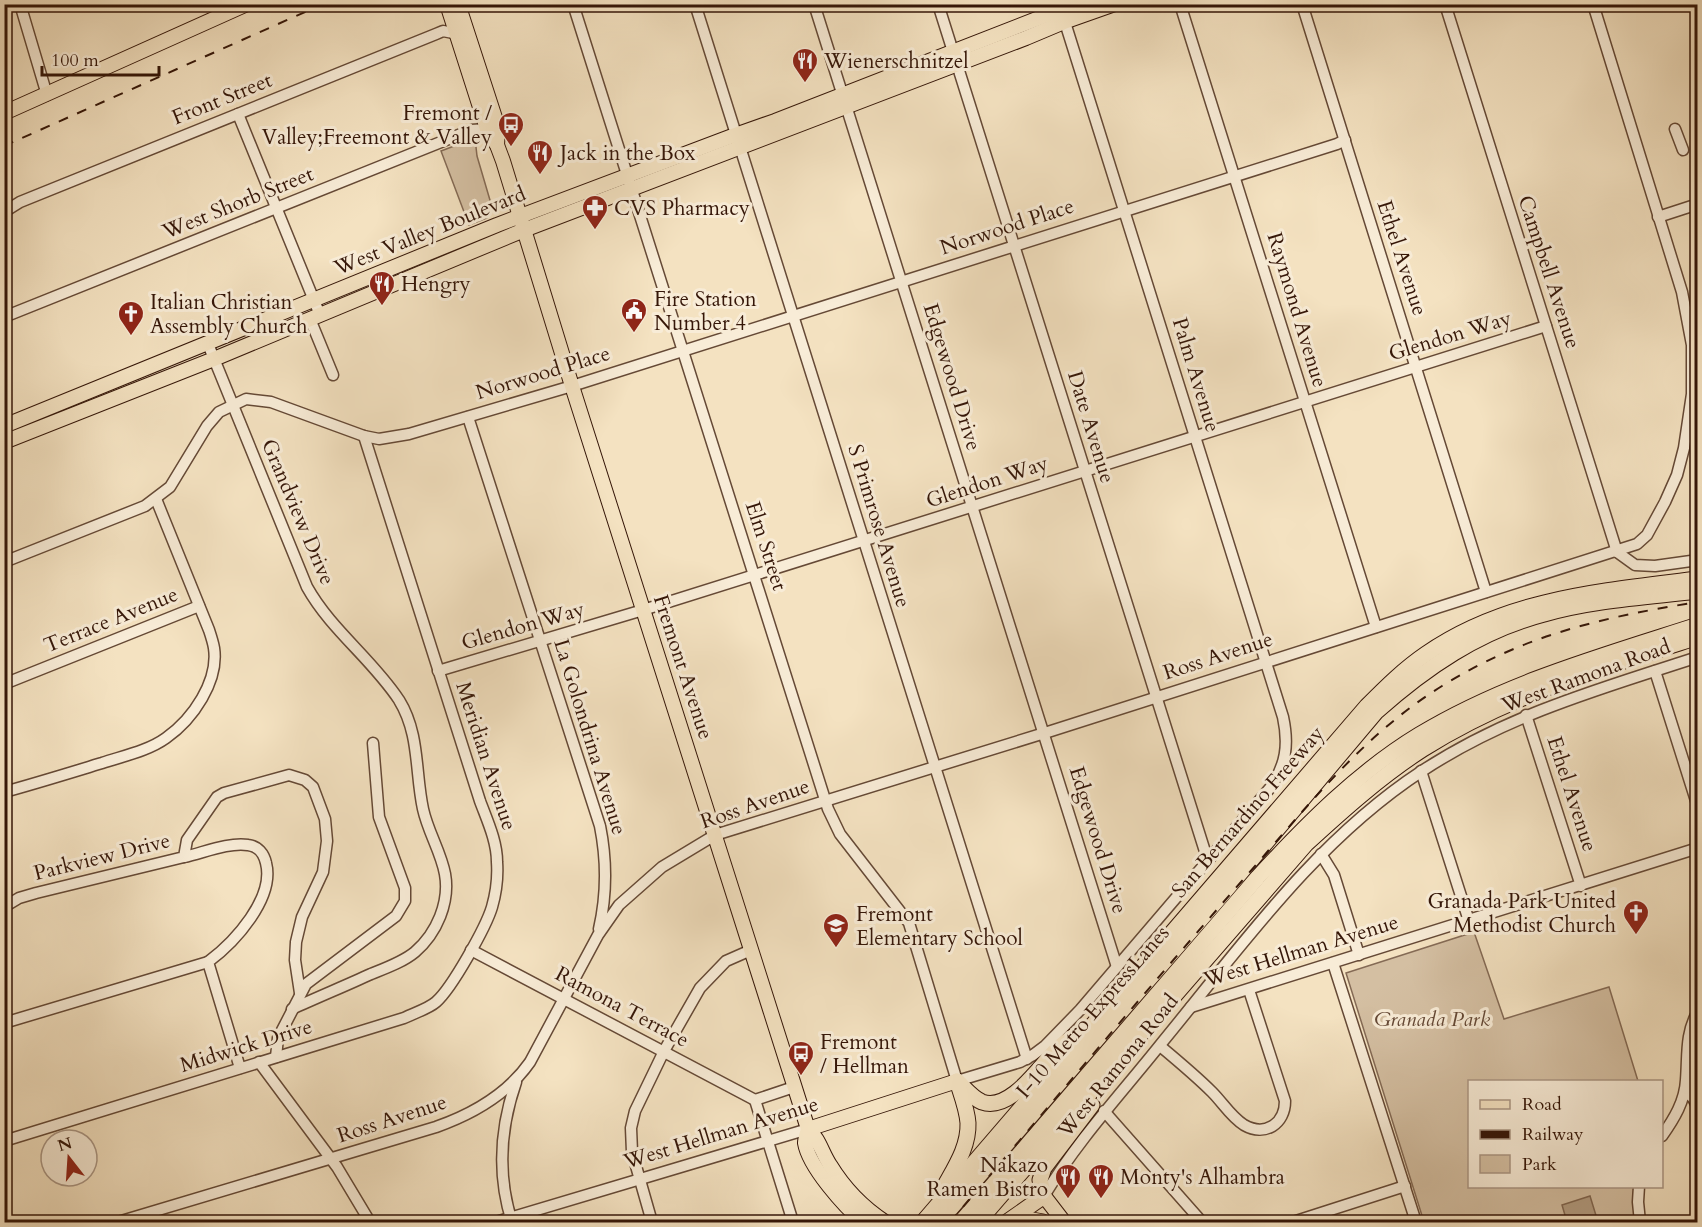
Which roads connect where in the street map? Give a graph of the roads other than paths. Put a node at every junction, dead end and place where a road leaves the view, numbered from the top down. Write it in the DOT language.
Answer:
graph roads {
  1 [pos="20,4"];
  2 [pos="447,4"];
  3 [pos="458,4"];
  4 [pos="573,4"];
  5 [pos="694,4"];
  6 [pos="814,4"];
  7 [pos="938,4"];
  8 [pos="1075,4"];
  9 [pos="1116,4"];
  10 [pos="1180,4"];
  11 [pos="1302,4"];
  12 [pos="1445,4"];
  13 [pos="1593,4"];
  14 [pos="239,6"];
  15 [pos="1061,12"];
  16 [pos="458,34"];
  17 [pos="955,57"];
  18 [pos="47,94"];
  19 [pos="844,100"];
  20 [pos="4,113"];
  21 [pos="238,114"];
  22 [pos="487,129"];
  23 [pos="1675,129"];
  24 [pos="735,135"];
  25 [pos="1345,140"];
  26 [pos="497,145"];
  27 [pos="739,149"];
  28 [pos="1683,150"];
  29 [pos="1235,177"];
  30 [pos="630,183"];
  31 [pos="1698,204"];
  32 [pos="275,209"];
  33 [pos="1125,211"];
  34 [pos="4,212"];
  35 [pos="1658,217"];
  36 [pos="522,223"];
  37 [pos="1014,246"];
  38 [pos="901,281"];
  39 [pos="314,301"];
  40 [pos="792,315"];
  41 [pos="4,317"];
  42 [pos="315,317"];
  43 [pos="1546,326"];
  44 [pos="208,344"];
  45 [pos="683,350"];
  46 [pos="214,359"];
  47 [pos="1417,367"];
  48 [pos="333,375"];
  49 [pos="572,386"];
  50 [pos="69,400"];
  51 [pos="1305,402"];
  52 [pos="233,405"];
  53 [pos="1694,412"];
  54 [pos="468,417"];
  55 [pos="4,426"];
  56 [pos="36,429"];
  57 [pos="364,436"];
  58 [pos="1195,437"];
  59 [pos="4,442"];
  60 [pos="1085,472"];
  61 [pos="156,499"];
  62 [pos="972,507"];
  63 [pos="863,542"];
  64 [pos="1617,552"];
  65 [pos="1698,560"];
  66 [pos="4,562"];
  67 [pos="754,576"];
  68 [pos="1698,579"];
  69 [pos="1698,591"];
  70 [pos="1486,592"];
  71 [pos="199,606"];
  72 [pos="643,610"];
  73 [pos="1698,625"];
  74 [pos="1376,627"];
  75 [pos="1698,637"];
  76 [pos="540,641"];
  77 [pos="1698,657"];
  78 [pos="1266,662"];
  79 [pos="438,671"];
  80 [pos="1655,671"];
  81 [pos="4,684"];
  82 [pos="1155,697"];
  83 [pos="1526,715"];
  84 [pos="1043,732"];
  85 [pos="373,743"];
  86 [pos="1406,744"];
  87 [pos="934,767"];
  88 [pos="1421,771"];
  89 [pos="1382,778"];
  90 [pos="4,792"];
  91 [pos="825,800"];
  92 [pos="1698,807"];
  93 [pos="715,835"];
  94 [pos="1698,848"];
  95 [pos="1322,854"];
  96 [pos="184,857"];
  97 [pos="1208,861"];
  98 [pos="1581,886"];
  99 [pos="4,907"];
  100 [pos="1469,921"];
  101 [pos="598,936"];
  102 [pos="471,950"];
  103 [pos="751,950"];
  104 [pos="1359,955"];
  105 [pos="208,962"];
  106 [pos="1333,963"];
  107 [pos="1117,967"];
  108 [pos="1189,979"];
  109 [pos="1248,990"];
  110 [pos="300,993"];
  111 [pos="564,999"];
  112 [pos="1191,1007"];
  113 [pos="292,1009"];
  114 [pos="1698,1011"];
  115 [pos="1100,1017"];
  116 [pos="4,1023"];
  117 [pos="1160,1046"];
  118 [pos="664,1051"];
  119 [pos="276,1057"];
  120 [pos="1027,1059"];
  121 [pos="259,1062"];
  122 [pos="240,1068"];
  123 [pos="518,1079"];
  124 [pos="957,1081"];
  125 [pos="794,1087"];
  126 [pos="1685,1091"];
  127 [pos="755,1100"];
  128 [pos="1698,1108"];
  129 [pos="1104,1111"];
  130 [pos="808,1129"];
  131 [pos="1055,1133"];
  132 [pos="1663,1134"];
  133 [pos="4,1141"];
  134 [pos="767,1141"];
  135 [pos="330,1160"];
  136 [pos="1011,1163"];
  137 [pos="639,1179"];
  138 [pos="1405,1186"];
  139 [pos="1639,1188"];
  140 [pos="1044,1196"];
  141 [pos="512,1220"];
  142 [pos="118,1222"];
  143 [pos="370,1222"];
  144 [pos="496,1222"];
  145 [pos="652,1222"];
  146 [pos="793,1222"];
  147 [pos="863,1222"];
  148 [pos="885,1222"];
  149 [pos="924,1222"];
  150 [pos="939,1222"];
  151 [pos="961,1222"];
  152 [pos="978,1222"];
  153 [pos="1007,1222"];
  154 [pos="1015,1222"];
  155 [pos="1043,1222"];
  156 [pos="1064,1222"];
  157 [pos="1202,1222"];
  158 [pos="1294,1222"];
  159 [pos="1416,1222"];
  160 [pos="1640,1222"];
  1 -- 18 [label="street"];
  2 -- 16 [label="main road"];
  3 -- 26 [label="main road"];
  4 -- 30 [label="street, Elm Street"];
  5 -- 24 [label="street, S Primrose Avenue"];
  6 -- 19 [label="street, Edgewood Drive"];
  7 -- 17 [label="street, Date Avenue"];
  8 -- 15 [label="main road, West Valley Boulevard"];
  9 -- 15 [label="main road, West Valley Boulevard"];
  10 -- 29 [label="street, Raymond Avenue"];
  11 -- 25 [label="street, Ethel Avenue"];
  12 -- 43 [label="street, Campbell Avenue"];
  13 -- 35 [label="street, Ross Avenue"];
  14 -- 18 [label="main road"];
  15 -- 17 [label="main road, West Valley Boulevard"];
  15 -- 33 [label="street, Palm Avenue"];
  16 -- 21 [label="street, Front Street"];
  16 -- 22 [label="main road"];
  17 -- 19 [label="main road, West Valley Boulevard"];
  17 -- 37 [label="street, Date Avenue"];
  18 -- 20 [label="main road"];
  19 -- 24 [label="main road, West Valley Boulevard"];
  19 -- 27 [label="main road, West Valley Boulevard"];
  19 -- 38 [label="street, Edgewood Drive"];
  21 -- 32 [label="street"];
  21 -- 34 [label="street, Front Street"];
  22 -- 26 [label="main road"];
  22 -- 32 [label="street, West Shorb Street"];
  23 -- 28 [label="street"];
  24 -- 27 [label="street, S Primrose Avenue"];
  24 -- 30 [label="main road, West Valley Boulevard"];
  25 -- 29 [label="street, Norwood Place"];
  25 -- 47 [label="street, Ethel Avenue"];
  26 -- 36 [label="main road, Fremont Avenue"];
  27 -- 30 [label="main road, West Valley Boulevard"];
  27 -- 40 [label="street, S Primrose Avenue"];
  29 -- 33 [label="street, Norwood Place"];
  29 -- 51 [label="street, Raymond Avenue"];
  30 -- 36 [label="main road, West Valley Boulevard"];
  30 -- 45 [label="street, Elm Street"];
  31 -- 35 [label="street"];
  32 -- 39 [label="street"];
  32 -- 41 [label="street, West Shorb Street"];
  33 -- 37 [label="street, Norwood Place"];
  33 -- 58 [label="street, Palm Avenue"];
  35 -- 53 [label="street, Ross Avenue"];
  36 -- 39 [label="main road, West Valley Boulevard"];
  36 -- 42 [label="main road, West Valley Boulevard"];
  36 -- 49 [label="main road, Fremont Avenue"];
  37 -- 38 [label="street, Norwood Place"];
  37 -- 60 [label="street, Date Avenue"];
  38 -- 40 [label="street, Norwood Place"];
  38 -- 62 [label="street, Edgewood Drive"];
  39 -- 42 [label="street"];
  39 -- 44 [label="main road, West Valley Boulevard"];
  40 -- 45 [label="street, Norwood Place"];
  40 -- 63 [label="street, S Primrose Avenue"];
  42 -- 46 [label="main road, West Valley Boulevard"];
  42 -- 48 [label="street"];
  43 -- 47 [label="street, Glendon Way"];
  43 -- 64 [label="street, Campbell Avenue"];
  44 -- 46 [label="street, Grandview Drive"];
  44 -- 50 [label="main road, West Valley Boulevard"];
  45 -- 49 [label="street, Norwood Place"];
  45 -- 67 [label="street, Elm Street"];
  46 -- 52 [label="street, Grandview Drive"];
  46 -- 56 [label="main road, West Valley Boulevard"];
  47 -- 51 [label="street, Glendon Way"];
  47 -- 70 [label="street, Ethel Avenue"];
  49 -- 54 [label="street, Norwood Place"];
  49 -- 72 [label="main road, Fremont Avenue"];
  50 -- 55 [label="main road, West Valley Boulevard"];
  50 -- 56 [label="main road"];
  51 -- 58 [label="street, Glendon Way"];
  51 -- 74 [label="street, Raymond Avenue"];
  52 -- 57 [label="street, Norwood Place"];
  52 -- 61 [label="street, Norwood Place"];
  52 -- 113 [label="street, Grandview Drive"];
  53 -- 64 [label="street, Ross Avenue"];
  54 -- 57 [label="street, Norwood Place"];
  54 -- 76 [label="street, La Golondrina Avenue"];
  56 -- 59 [label="main road, West Valley Boulevard"];
  57 -- 79 [label="street, Meridian Avenue"];
  58 -- 60 [label="street, Glendon Way"];
  58 -- 78 [label="street, Palm Avenue"];
  60 -- 62 [label="street, Glendon Way"];
  60 -- 82 [label="street, Date Avenue"];
  61 -- 66 [label="street, Norwood Place"];
  61 -- 71 [label="street"];
  62 -- 63 [label="street, Glendon Way"];
  62 -- 84 [label="street, Edgewood Drive"];
  63 -- 67 [label="street, Glendon Way"];
  63 -- 87 [label="street, S Primrose Avenue"];
  64 -- 65 [label="street"];
  64 -- 70 [label="street, Ross Avenue"];
  67 -- 72 [label="street, Glendon Way"];
  67 -- 91 [label="street, Elm Street"];
  68 -- 115 [label="highway, San Bernardino Freeway"];
  69 -- 150 [label="highway, I-10 Metro ExpressLanes"];
  70 -- 74 [label="street, Ross Avenue"];
  71 -- 81 [label="street, Terrace Avenue"];
  71 -- 90 [label="street"];
  72 -- 76 [label="street, Glendon Way"];
  72 -- 93 [label="main road, Fremont Avenue"];
  73 -- 86 [label="highway, I-10 Metro ExpressLanes"];
  74 -- 78 [label="street, Ross Avenue"];
  75 -- 89 [label="highway"];
  76 -- 79 [label="street, Glendon Way"];
  76 -- 101 [label="street, La Golondrina Avenue"];
  77 -- 80 [label="street, West Ramona Road"];
  78 -- 82 [label="street, Ross Avenue"];
  78 -- 97 [label="street, Palm Avenue"];
  79 -- 102 [label="street, Meridian Avenue"];
  80 -- 83 [label="street, West Ramona Road"];
  80 -- 92 [label="street"];
  82 -- 84 [label="street, Ross Avenue"];
  82 -- 97 [label="street, Date Avenue"];
  83 -- 88 [label="street, West Ramona Road"];
  83 -- 98 [label="street, Ethel Avenue"];
  84 -- 87 [label="street, Ross Avenue"];
  84 -- 107 [label="street, Edgewood Drive"];
  85 -- 110 [label="street"];
  86 -- 89 [label="highway"];
  86 -- 136 [label="highway, I-10 Metro ExpressLanes"];
  87 -- 91 [label="street, Ross Avenue"];
  87 -- 120 [label="street, S Primrose Avenue"];
  88 -- 95 [label="street, West Ramona Road"];
  88 -- 100 [label="street"];
  89 -- 108 [label="highway"];
  91 -- 93 [label="street, Ross Avenue"];
  91 -- 124 [label="street, Elm Street"];
  93 -- 101 [label="street, Ross Avenue"];
  93 -- 103 [label="main road, Fremont Avenue"];
  94 -- 98 [label="street, West Hellman Avenue"];
  95 -- 104 [label="street"];
  95 -- 112 [label="street, West Ramona Road"];
  96 -- 99 [label="street, Parkview Drive"];
  96 -- 105 [label="street"];
  96 -- 110 [label="street, Parkview Drive"];
  97 -- 107 [label="street"];
  98 -- 100 [label="street, West Hellman Avenue"];
  100 -- 104 [label="street, West Hellman Avenue"];
  101 -- 111 [label="street, Ross Avenue"];
  102 -- 111 [label="street, Ramona Terrace"];
  102 -- 119 [label="street, Midwick Drive"];
  103 -- 118 [label="street"];
  103 -- 125 [label="main road, Fremont Avenue"];
  104 -- 106 [label="street, West Hellman Avenue"];
  105 -- 116 [label="street"];
  105 -- 122 [label="street"];
  106 -- 109 [label="street, West Hellman Avenue"];
  106 -- 138 [label="street"];
  107 -- 120 [label="street"];
  108 -- 131 [label="highway"];
  108 -- 140 [label="highway"];
  109 -- 112 [label="street, West Hellman Avenue"];
  109 -- 117 [label="street"];
  110 -- 113 [label="street"];
  111 -- 118 [label="street, Ramona Terrace"];
  111 -- 123 [label="street, Ross Avenue"];
  112 -- 117 [label="street, West Ramona Road"];
  113 -- 119 [label="street"];
  114 -- 126 [label="street"];
  115 -- 124 [label="highway"];
  115 -- 149 [label="highway, San Bernardino Freeway"];
  117 -- 129 [label="street, West Ramona Road"];
  118 -- 127 [label="street, Ramona Terrace"];
  118 -- 137 [label="street"];
  119 -- 121 [label="street, Midwick Drive"];
  120 -- 124 [label="street"];
  121 -- 122 [label="street, Midwick Drive"];
  121 -- 135 [label="street"];
  122 -- 133 [label="street, Midwick Drive"];
  123 -- 135 [label="street, Ross Avenue"];
  123 -- 141 [label="street"];
  124 -- 130 [label="main road, West Hellman Avenue"];
  124 -- 149 [label="highway"];
  125 -- 127 [label="street"];
  125 -- 130 [label="main road, Fremont Avenue"];
  126 -- 128 [label="street"];
  126 -- 132 [label="street"];
  127 -- 134 [label="street"];
  129 -- 140 [label="street, West Ramona Road"];
  129 -- 157 [label="street"];
  130 -- 134 [label="street, West Hellman Avenue"];
  130 -- 147 [label="main road, Fremont Avenue"];
  130 -- 148 [label="main road, Fremont Avenue"];
  131 -- 136 [label="highway"];
  131 -- 152 [label="highway"];
  134 -- 137 [label="street, West Hellman Avenue"];
  134 -- 146 [label="street"];
  135 -- 142 [label="street, Ross Avenue"];
  135 -- 143 [label="street"];
  136 -- 151 [label="highway, I-10 Metro ExpressLanes"];
  137 -- 141 [label="street, West Hellman Avenue"];
  137 -- 145 [label="street"];
  138 -- 158 [label="street"];
  138 -- 159 [label="street"];
  139 -- 160 [label="street"];
  140 -- 153 [label="highway"];
  140 -- 156 [label="main road"];
  141 -- 144 [label="street, West Hellman Avenue"];
  154 -- 155 [label="highway"];
}
